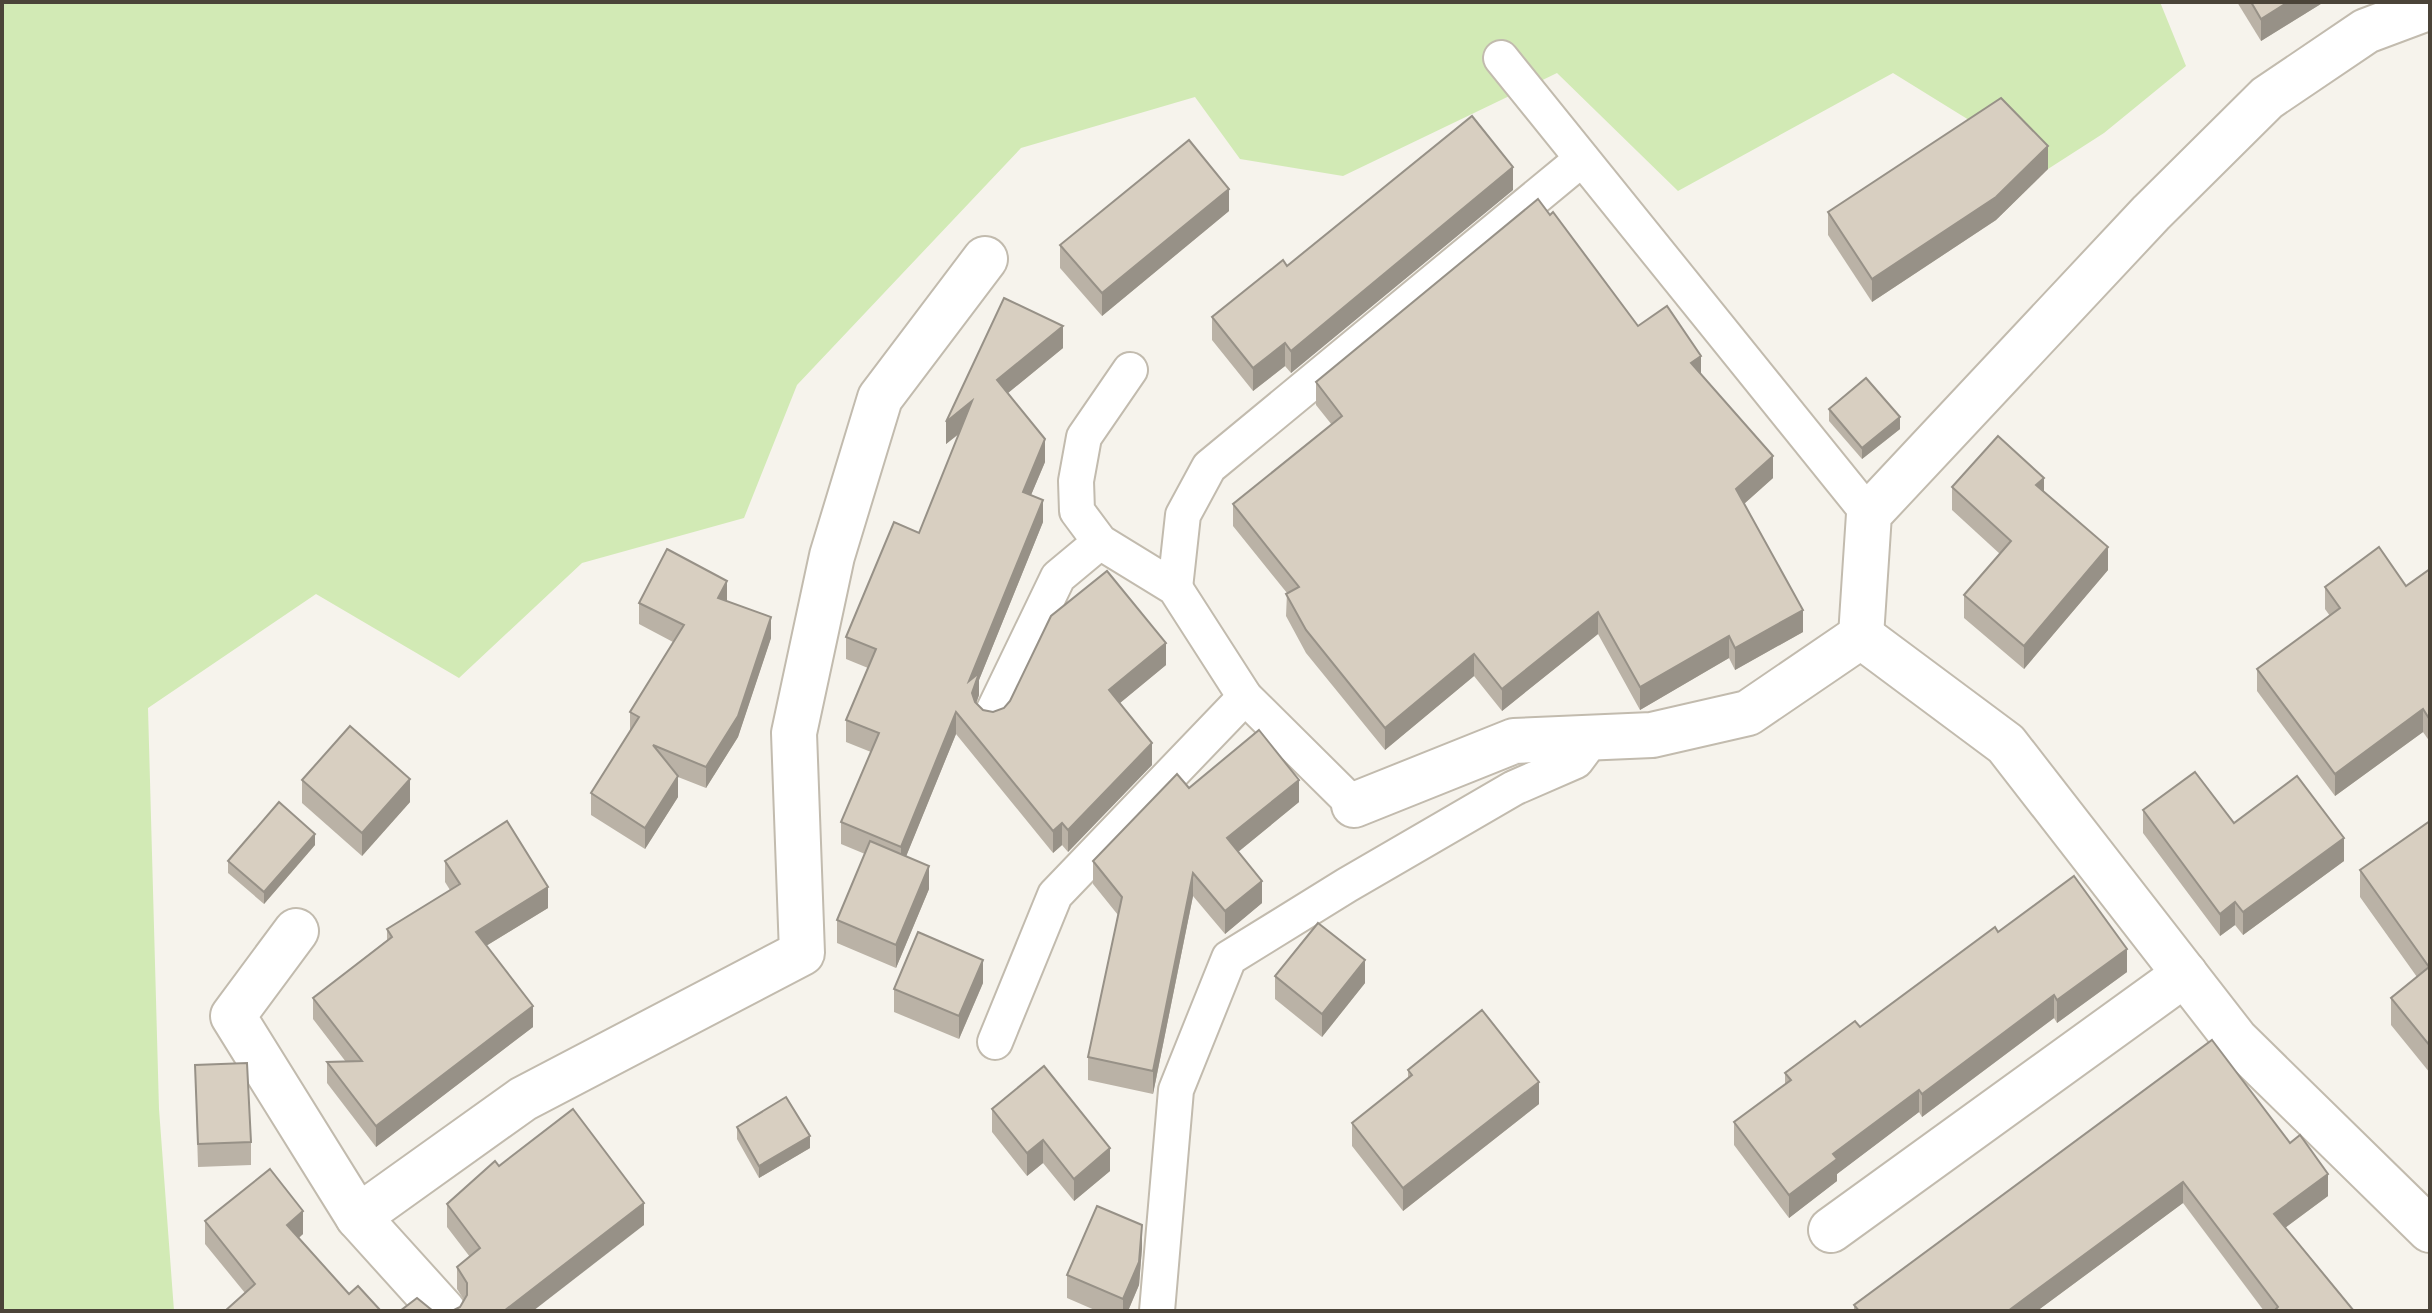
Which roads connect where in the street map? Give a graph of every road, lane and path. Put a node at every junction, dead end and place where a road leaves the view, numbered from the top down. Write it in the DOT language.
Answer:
graph roads {
  1 [pos="2430,7"];
  2 [pos="1501,58"];
  3 [pos="1582,159"];
  4 [pos="985,259"];
  5 [pos="1130,370"];
  6 [pos="1869,514"];
  7 [pos="1100,542"];
  8 [pos="1175,588"];
  9 [pos="1861,636"];
  10 [pos="1245,697"];
  11 [pos="992,714"];
  12 [pos="1593,738"];
  13 [pos="1354,805"];
  14 [pos="296,931"];
  15 [pos="2185,974"];
  16 [pos="995,1042"];
  17 [pos="358,1217"];
  18 [pos="1831,1230"];
  19 [pos="2430,1230"];
  20 [pos="443,1311"];
  21 [pos="1157,1311"];
  1 -- 6 [label="street"];
  2 -- 3 [label="lane"];
  3 -- 6 [label="lane"];
  3 -- 8 [label="lane"];
  4 -- 17 [label="street"];
  5 -- 7 [label="lane"];
  6 -- 9 [label="street"];
  7 -- 8 [label="lane"];
  7 -- 11 [label="lane"];
  8 -- 10 [label="lane"];
  9 -- 12 [label="street"];
  9 -- 15 [label="street"];
  10 -- 13 [label="lane"];
  10 -- 16 [label="lane"];
  12 -- 13 [label="street"];
  12 -- 21 [label="lane"];
  14 -- 17 [label="street"];
  15 -- 18 [label="street"];
  15 -- 19 [label="street"];
  17 -- 20 [label="street"];
}
